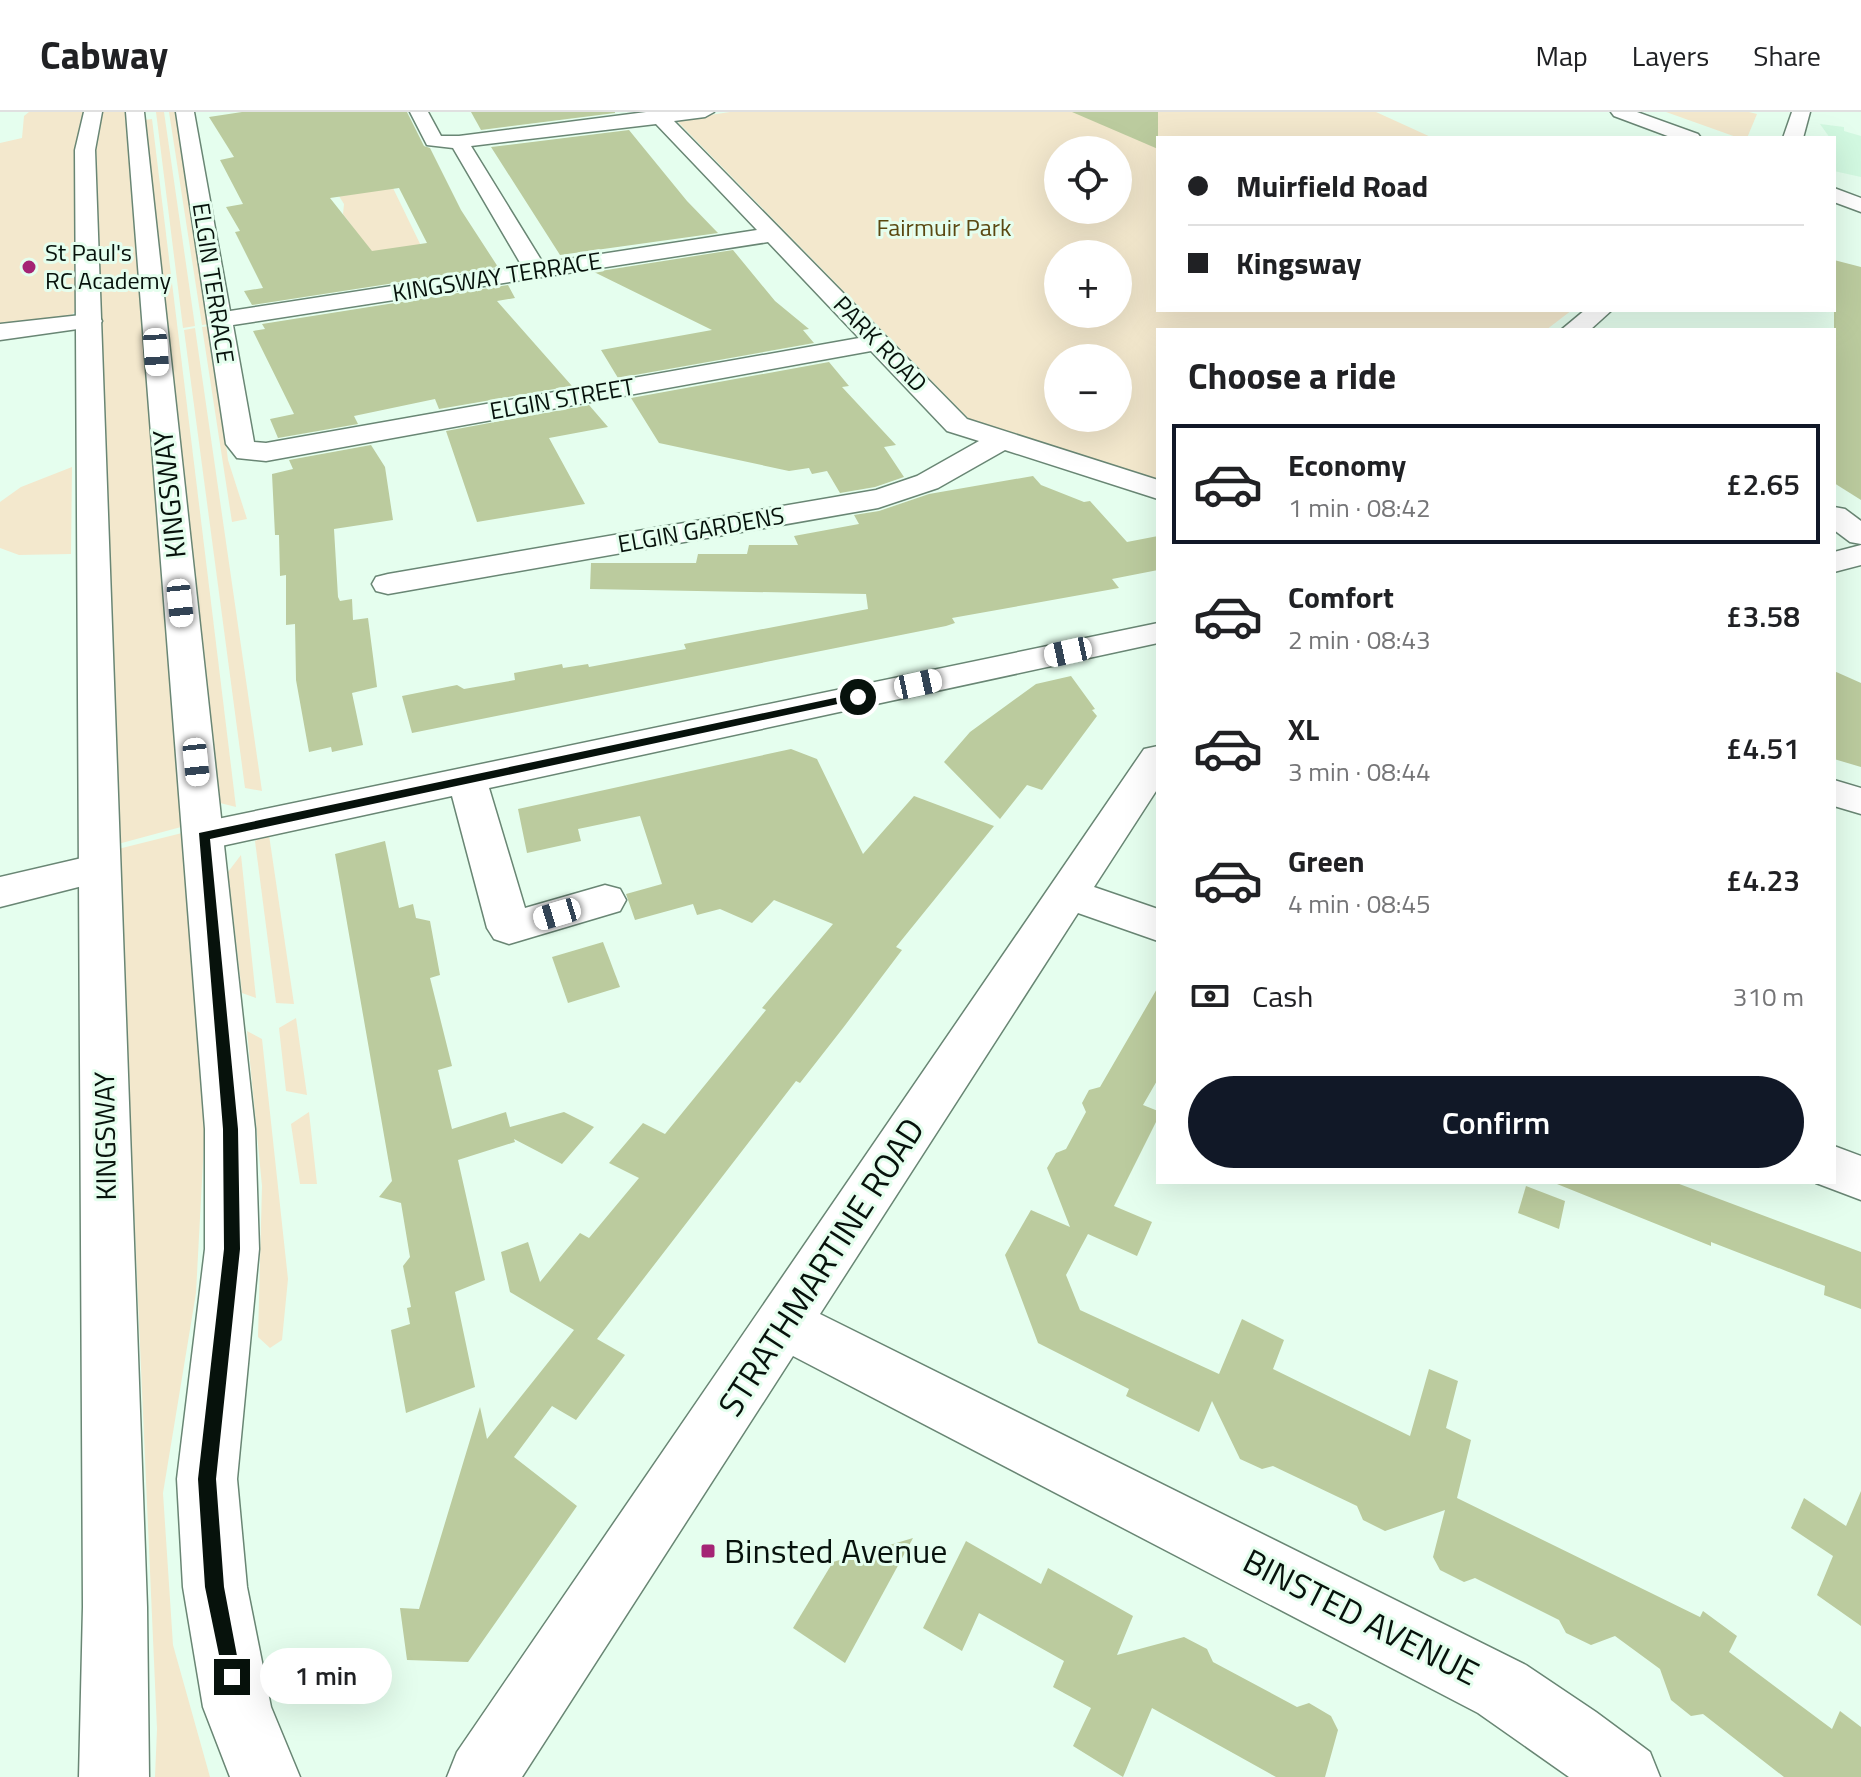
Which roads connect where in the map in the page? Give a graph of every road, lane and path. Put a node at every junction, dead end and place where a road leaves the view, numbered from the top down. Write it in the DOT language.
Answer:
graph roads {
  1 [pos="93,112"];
  2 [pos="135,112"];
  3 [pos="185,112"];
  4 [pos="419,112"];
  5 [pos="705,112"];
  6 [pos="1620,112"];
  7 [pos="1801,112"];
  8 [pos="658,114"];
  9 [pos="1682,136"];
  10 [pos="1794,136"];
  11 [pos="459,142"];
  12 [pos="1836,195"];
  13 [pos="1861,206"];
  14 [pos="774,234"];
  15 [pos="537,271"];
  16 [pos="1597,312"];
  17 [pos="219,320"];
  18 [pos="90,321"];
  19 [pos="1577,328"];
  20 [pos="0,332"];
  21 [pos="878,342"];
  22 [pos="1001,440"];
  23 [pos="247,452"];
  24 [pos="1156,489"];
  25 [pos="1836,517"];
  26 [pos="1861,535"];
  27 [pos="1861,555"];
  28 [pos="1836,561"];
  29 [pos="388,584"];
  30 [pos="1156,633"];
  31 [pos="1156,761"];
  32 [pos="467,780"];
  33 [pos="1836,794"];
  34 [pos="1861,801"];
  35 [pos="203,836"];
  36 [pos="99,868"];
  37 [pos="0,892"];
  38 [pos="1070,894"];
  39 [pos="605,900"];
  40 [pos="1156,924"];
  41 [pos="1836,1169"];
  42 [pos="1861,1178"];
  43 [pos="785,1324"];
  44 [pos="482,1776"];
  45 [pos="114,1777"];
  46 [pos="265,1777"];
  47 [pos="1625,1777"];
  1 -- 18 [label="main road, KINGSWAY"];
  2 -- 35 [label="main road, KINGSWAY"];
  3 -- 17 [label="main road, ELGIN TERRACE"];
  4 -- 11 [label="main road"];
  5 -- 8 [label="main road"];
  6 -- 9 [label="main road"];
  7 -- 10 [label="main road"];
  8 -- 11 [label="main road"];
  8 -- 14 [label="main road, PARK ROAD"];
  11 -- 15 [label="main road"];
  12 -- 13 [label="main road"];
  14 -- 15 [label="main road, KINGSWAY TERRACE"];
  14 -- 21 [label="main road, PARK ROAD"];
  15 -- 17 [label="main road, KINGSWAY TERRACE"];
  16 -- 19 [label="main road"];
  17 -- 23 [label="main road, ELGIN TERRACE"];
  18 -- 20 [label="main road"];
  18 -- 36 [label="main road, KINGSWAY"];
  21 -- 22 [label="main road, PARK ROAD"];
  21 -- 23 [label="main road, ELGIN STREET"];
  22 -- 24 [label="main road, PARK ROAD"];
  22 -- 29 [label="main road, ELGIN GARDENS"];
  25 -- 26 [label="main road"];
  27 -- 28 [label="main road"];
  30 -- 32 [label="main road"];
  31 -- 38 [label="main road, STRATHMARTINE ROAD"];
  32 -- 35 [label="main road"];
  32 -- 39 [label="main road"];
  33 -- 34 [label="main road"];
  35 -- 46 [label="main road, KINGSWAY"];
  36 -- 37 [label="main road"];
  36 -- 45 [label="main road, KINGSWAY"];
  38 -- 40 [label="main road"];
  38 -- 43 [label="main road, STRATHMARTINE ROAD"];
  41 -- 42 [label="main road"];
  43 -- 44 [label="main road, STRATHMARTINE ROAD"];
  43 -- 47 [label="main road, BINSTED AVENUE"];
}
